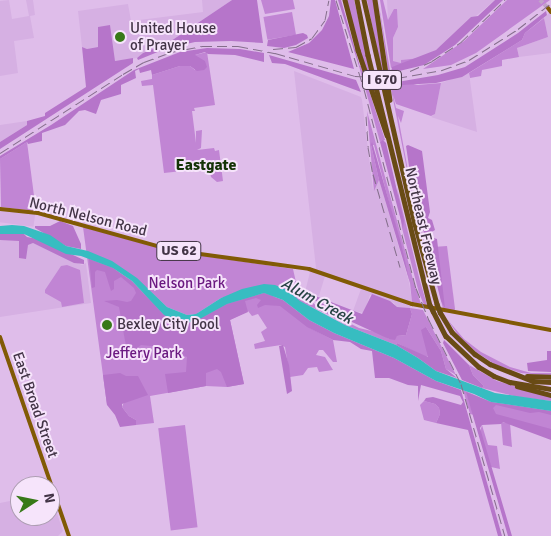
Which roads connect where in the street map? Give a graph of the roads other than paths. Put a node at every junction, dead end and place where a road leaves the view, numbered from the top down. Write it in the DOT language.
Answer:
graph roads {
  1 [pos="345,0"];
  2 [pos="357,0"];
  3 [pos="364,0"];
  4 [pos="375,0"];
  5 [pos="392,147"];
  6 [pos="401,160"];
  7 [pos="0,209"];
  8 [pos="551,330"];
  9 [pos="0,337"];
  10 [pos="513,373"];
  11 [pos="551,377"];
  12 [pos="497,378"];
  13 [pos="551,382"];
  14 [pos="551,389"];
  15 [pos="551,395"];
  16 [pos="69,536"];
  1 -- 5 [label="highway"];
  2 -- 5 [label="highway, Northeast Freeway / I 670"];
  3 -- 6 [label="highway, Northeast Freeway / I 670"];
  4 -- 6 [label="highway"];
  5 -- 12 [label="highway, Northeast Freeway / I 670, bridge"];
  6 -- 10 [label="highway, Northeast Freeway / I 670, bridge"];
  7 -- 8 [label="main road, North Nelson Road / US 62"];
  9 -- 16 [label="main road, East Broad Street"];
  10 -- 11 [label="highway"];
  10 -- 13 [label="highway, Northeast Freeway / I 670"];
  12 -- 14 [label="highway, Northeast Freeway / I 670"];
  12 -- 15 [label="highway"];
}
